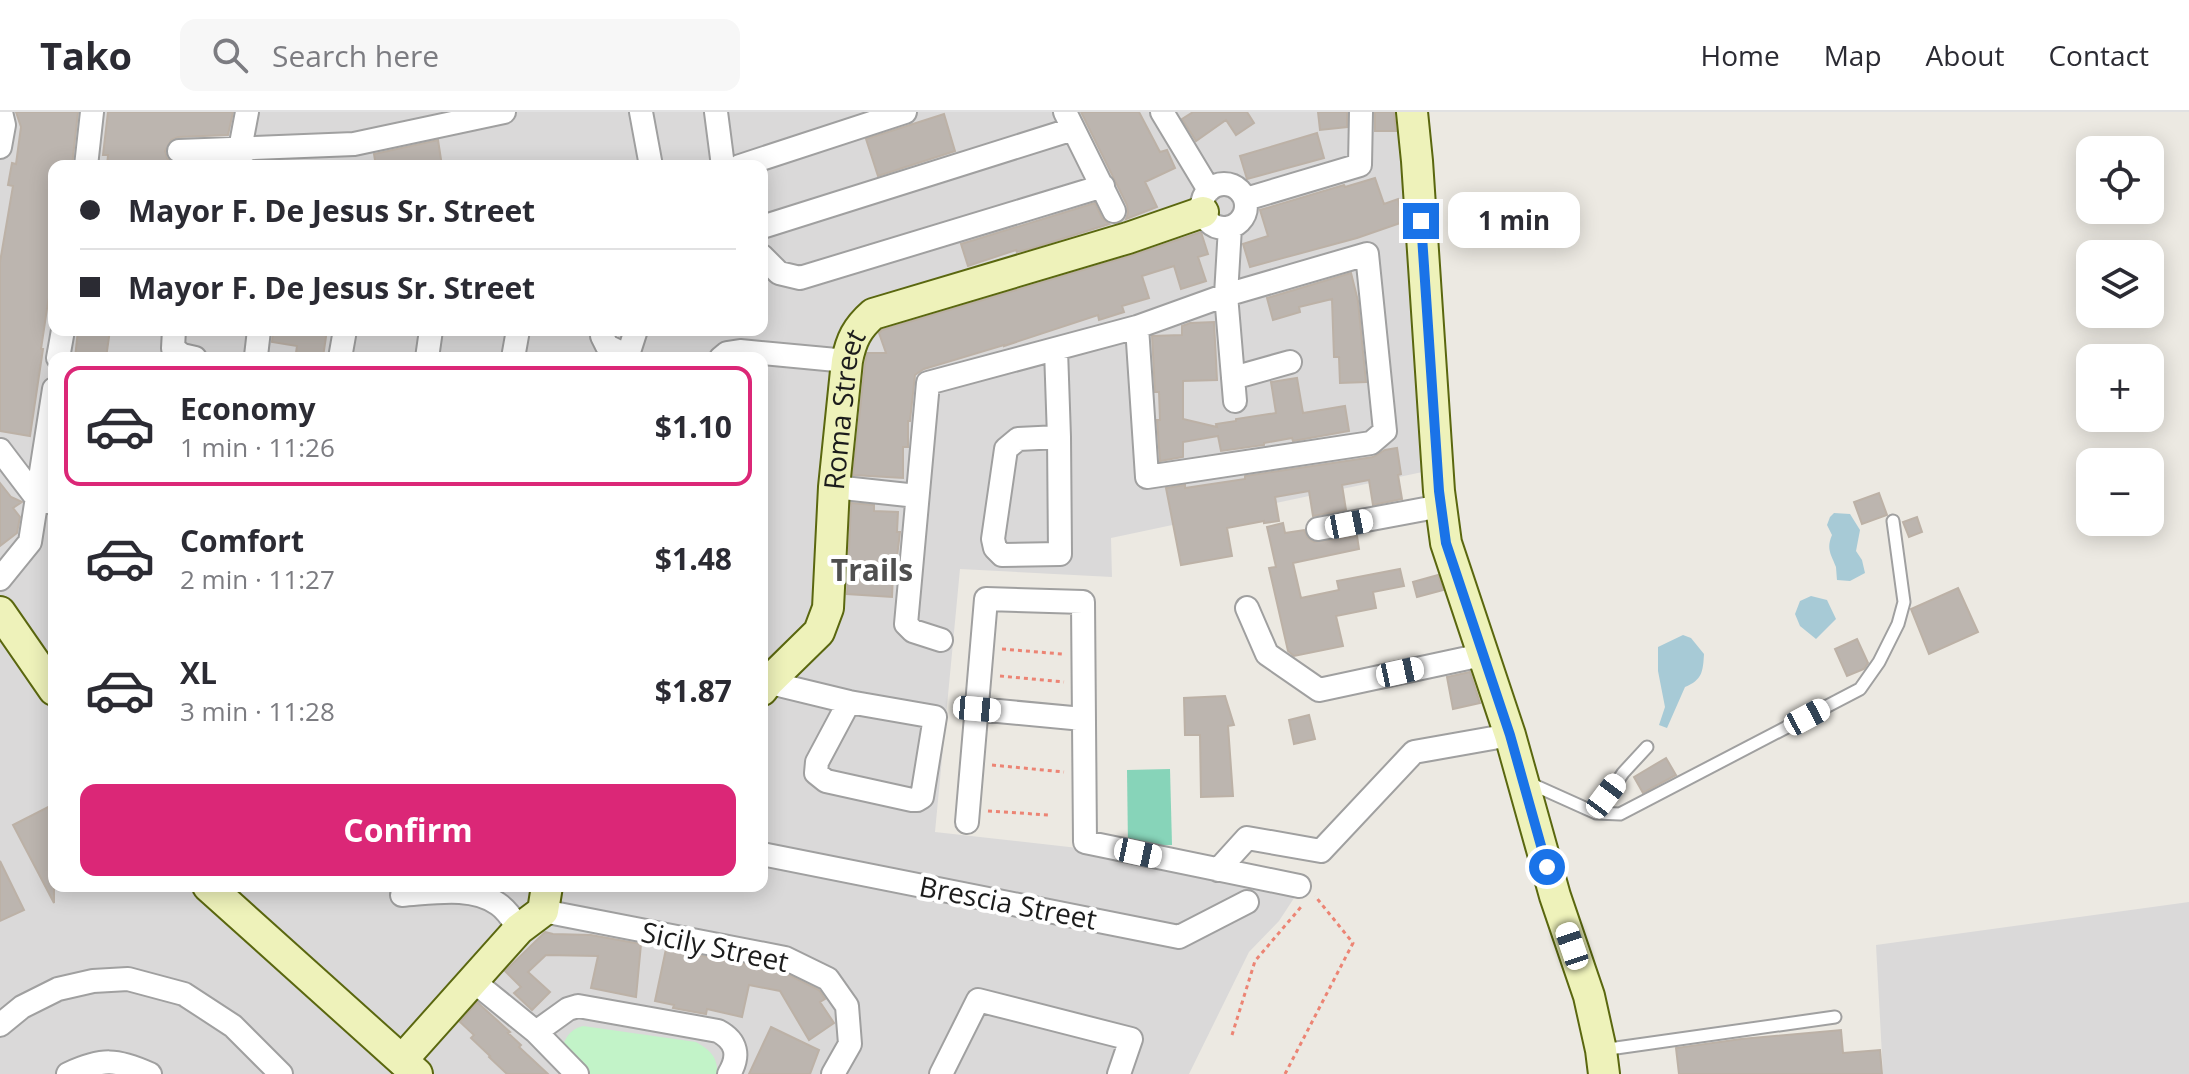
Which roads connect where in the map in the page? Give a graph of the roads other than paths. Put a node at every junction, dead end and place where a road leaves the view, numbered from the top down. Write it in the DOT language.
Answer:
graph roads {
  1 [pos="1,112"];
  2 [pos="92,112"];
  3 [pos="247,112"];
  4 [pos="504,112"];
  5 [pos="641,112"];
  6 [pos="716,112"];
  7 [pos="905,112"];
  8 [pos="1162,112"];
  9 [pos="1361,112"];
  10 [pos="1412,112"];
  11 [pos="1069,120"];
  12 [pos="0,147"];
  13 [pos="179,151"];
  14 [pos="241,158"];
  15 [pos="87,160"];
  16 [pos="650,160"];
  17 [pos="722,160"];
  18 [pos="758,160"];
  19 [pos="1103,186"];
  20 [pos="1246,199"];
  21 [pos="1206,201"];
  22 [pos="1114,211"];
  23 [pos="768,225"];
  24 [pos="1230,227"];
  25 [pos="768,262"];
  26 [pos="1226,295"];
  27 [pos="1137,327"];
  28 [pos="602,336"];
  29 [pos="1056,350"];
  30 [pos="618,352"];
  31 [pos="768,356"];
  32 [pos="847,361"];
  33 [pos="1290,362"];
  34 [pos="1233,378"];
  35 [pos="1235,401"];
  36 [pos="1059,437"];
  37 [pos="0,450"];
  38 [pos="48,474"];
  39 [pos="834,487"];
  40 [pos="917,496"];
  41 [pos="46,502"];
  42 [pos="1441,506"];
  43 [pos="1893,521"];
  44 [pos="1318,529"];
  45 [pos="0,579"];
  46 [pos="1247,608"];
  47 [pos="0,612"];
  48 [pos="941,640"];
  49 [pos="1482,655"];
  50 [pos="768,680"];
  51 [pos="48,681"];
  52 [pos="768,685"];
  53 [pos="849,702"];
  54 [pos="977,709"];
  55 [pos="1083,719"];
  56 [pos="1510,735"];
  57 [pos="1647,747"];
  58 [pos="1523,781"];
  59 [pos="1596,813"];
  60 [pos="968,816"];
  61 [pos="768,855"];
  62 [pos="1218,870"];
  63 [pos="1306,890"];
  64 [pos="214,892"];
  65 [pos="402,895"];
  66 [pos="1247,902"];
  67 [pos="536,909"];
  68 [pos="472,980"];
  69 [pos="1835,1017"];
  70 [pos="0,1025"];
  71 [pos="536,1032"];
  72 [pos="1602,1062"];
  73 [pos="403,1069"];
  74 [pos="68,1074"];
  75 [pos="150,1074"];
  76 [pos="281,1074"];
  77 [pos="577,1074"];
  78 [pos="729,1074"];
  79 [pos="833,1074"];
  80 [pos="941,1074"];
  81 [pos="1119,1074"];
  1 -- 12 [label="street"];
  2 -- 15 [label="street"];
  3 -- 14 [label="street"];
  4 -- 14 [label="street"];
  5 -- 16 [label="street"];
  6 -- 17 [label="street"];
  7 -- 18 [label="street"];
  8 -- 21 [label="street"];
  9 -- 20 [label="street"];
  10 -- 42 [label="street"];
  11 -- 19 [label="street"];
  11 -- 23 [label="street"];
  13 -- 14 [label="street"];
  19 -- 22 [label="street"];
  19 -- 25 [label="street"];
  20 -- 21 [label="street"];
  20 -- 24 [label="street"];
  21 -- 24 [label="street"];
  21 -- 32 [label="street, Roma Street"];
  24 -- 26 [label="street"];
  26 -- 27 [label="street"];
  26 -- 27 [label="street"];
  26 -- 34 [label="street"];
  27 -- 29 [label="street"];
  28 -- 30 [label="street"];
  29 -- 36 [label="street"];
  29 -- 40 [label="street"];
  31 -- 32 [label="street"];
  32 -- 39 [label="street, Roma Street"];
  33 -- 34 [label="street"];
  34 -- 35 [label="street"];
  36 -- 36 [label="street"];
  37 -- 41 [label="street"];
  38 -- 41 [label="street"];
  39 -- 40 [label="street"];
  39 -- 50 [label="street, Roma Street"];
  40 -- 48 [label="street"];
  41 -- 45 [label="street"];
  42 -- 44 [label="street"];
  42 -- 49 [label="street"];
  43 -- 59 [label="lane"];
  46 -- 49 [label="street"];
  47 -- 51 [label="street"];
  49 -- 56 [label="street"];
  52 -- 53 [label="street"];
  53 -- 53 [label="street"];
  54 -- 55 [label="street"];
  54 -- 55 [label="street"];
  54 -- 60 [label="street"];
  55 -- 62 [label="street"];
  56 -- 58 [label="street"];
  56 -- 62 [label="street"];
  57 -- 59 [label="lane"];
  58 -- 59 [label="lane"];
  58 -- 72 [label="street"];
  61 -- 66 [label="street, Brescia Street"];
  62 -- 63 [label="street"];
  64 -- 73 [label="street"];
  65 -- 67 [label="street"];
  67 -- 68 [label="street"];
  67 -- 79 [label="street, Sicily Street"];
  68 -- 71 [label="street"];
  68 -- 73 [label="street"];
  69 -- 72 [label="lane"];
  70 -- 76 [label="street"];
  71 -- 77 [label="street"];
  71 -- 78 [label="street"];
  74 -- 75 [label="street"];
  80 -- 81 [label="street"];
}
